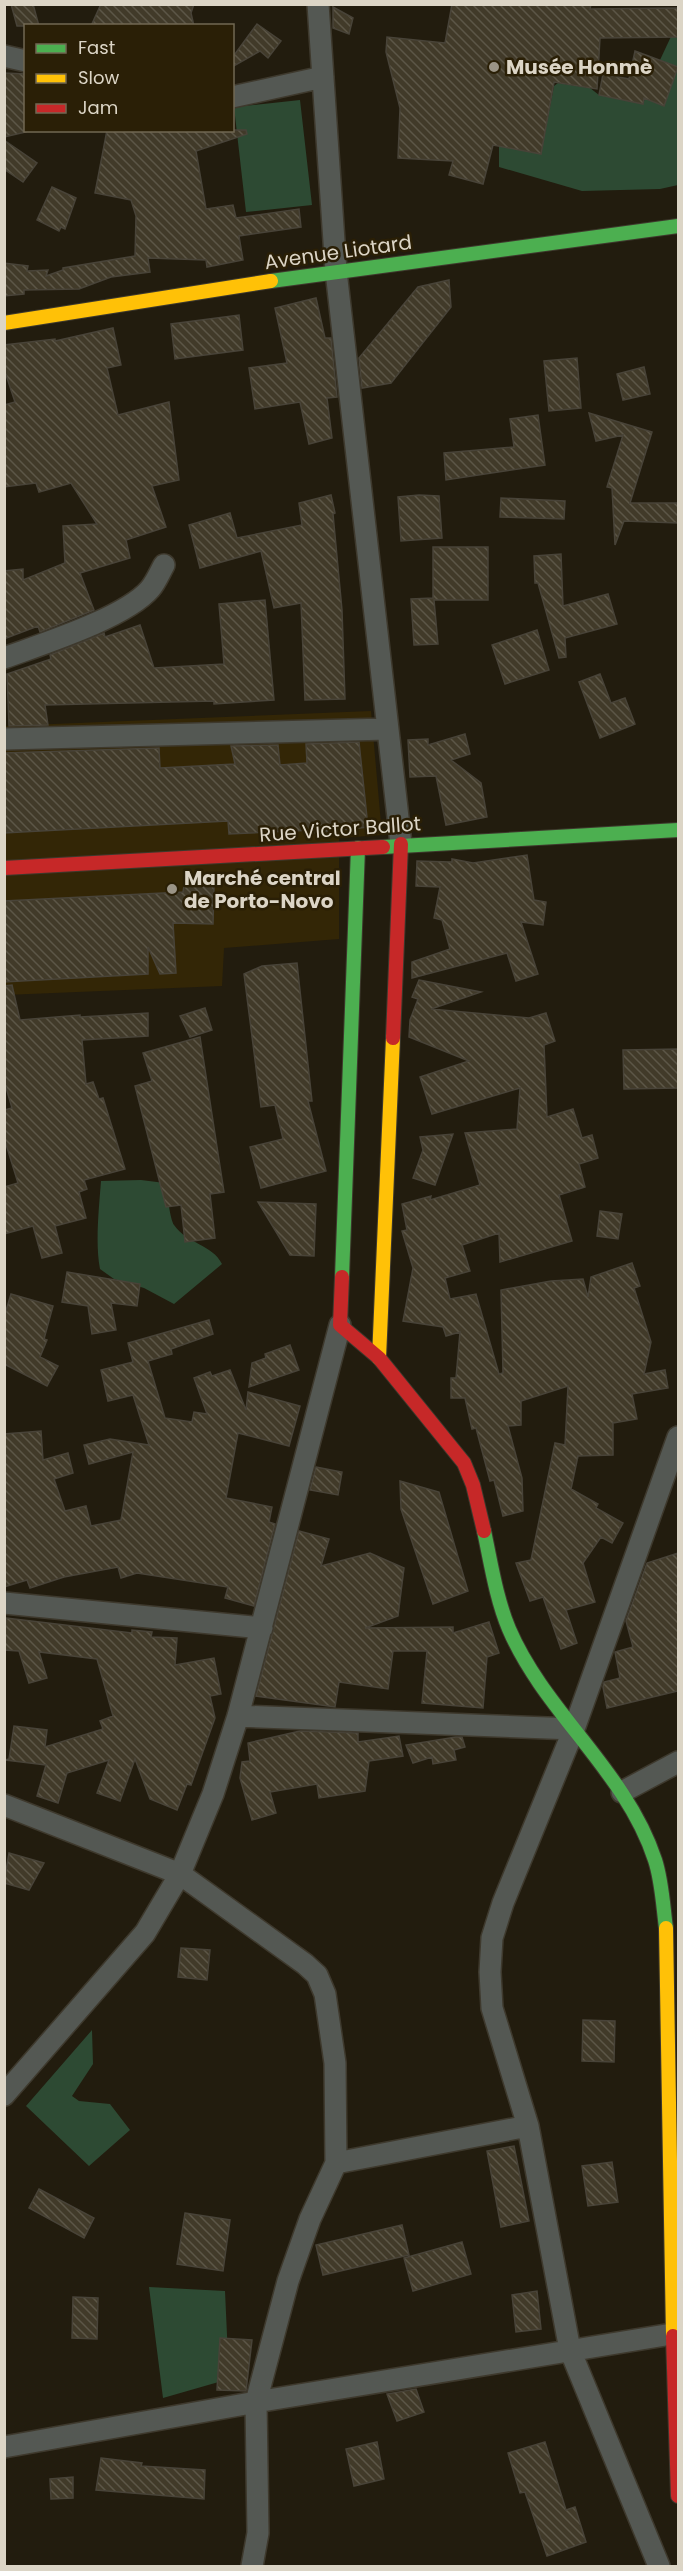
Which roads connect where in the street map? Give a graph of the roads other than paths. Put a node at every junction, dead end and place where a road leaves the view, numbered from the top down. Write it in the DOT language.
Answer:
graph roads {
  1 [pos="318,4"];
  2 [pos="4,56"];
  3 [pos="24,61"];
  4 [pos="323,77"];
  5 [pos="234,97"];
  6 [pos="678,226"];
  7 [pos="336,271"];
  8 [pos="4,323"];
  9 [pos="164,565"];
  10 [pos="4,658"];
  11 [pos="387,729"];
  12 [pos="4,740"];
  13 [pos="678,830"];
  14 [pos="401,844"];
  15 [pos="358,848"];
  16 [pos="4,868"];
  17 [pos="340,1325"];
  18 [pos="379,1358"];
  19 [pos="678,1437"];
  20 [pos="4,1603"];
  21 [pos="262,1628"];
  22 [pos="238,1716"];
  23 [pos="574,1729"];
  24 [pos="678,1762"];
  25 [pos="622,1792"];
  26 [pos="4,1805"];
  27 [pos="180,1874"];
  28 [pos="671,1899"];
  29 [pos="4,2095"];
  30 [pos="528,2126"];
  31 [pos="336,2163"];
  32 [pos="676,2334"];
  33 [pos="570,2350"];
  34 [pos="256,2402"];
  35 [pos="4,2447"];
  36 [pos="678,2496"];
  37 [pos="252,2566"];
  38 [pos="659,2566"];
  1 -- 4 [label="street"];
  2 -- 3 [label="street"];
  4 -- 5 [label="street"];
  4 -- 7 [label="street"];
  6 -- 7 [label="street, Avenue Liotard"];
  7 -- 8 [label="street, Avenue Liotard"];
  7 -- 11 [label="street"];
  9 -- 10 [label="street"];
  11 -- 12 [label="street"];
  11 -- 14 [label="street"];
  13 -- 14 [label="street, Rue Victor Ballot"];
  14 -- 15 [label="street, Rue Victor Ballot"];
  14 -- 18 [label="street"];
  15 -- 16 [label="street, Rue Victor Ballot"];
  15 -- 17 [label="street"];
  17 -- 18 [label="street"];
  17 -- 21 [label="street"];
  18 -- 23 [label="street"];
  19 -- 23 [label="street"];
  20 -- 21 [label="street"];
  21 -- 22 [label="street"];
  22 -- 23 [label="street"];
  22 -- 27 [label="street"];
  23 -- 25 [label="street"];
  23 -- 30 [label="street"];
  24 -- 25 [label="street"];
  25 -- 28 [label="street"];
  26 -- 27 [label="street"];
  27 -- 29 [label="street"];
  27 -- 31 [label="street"];
  28 -- 32 [label="street"];
  30 -- 31 [label="street"];
  30 -- 33 [label="street"];
  31 -- 34 [label="street"];
  32 -- 33 [label="street"];
  32 -- 36 [label="street"];
  33 -- 34 [label="street"];
  33 -- 38 [label="street"];
  34 -- 35 [label="street"];
  34 -- 37 [label="street"];
}
